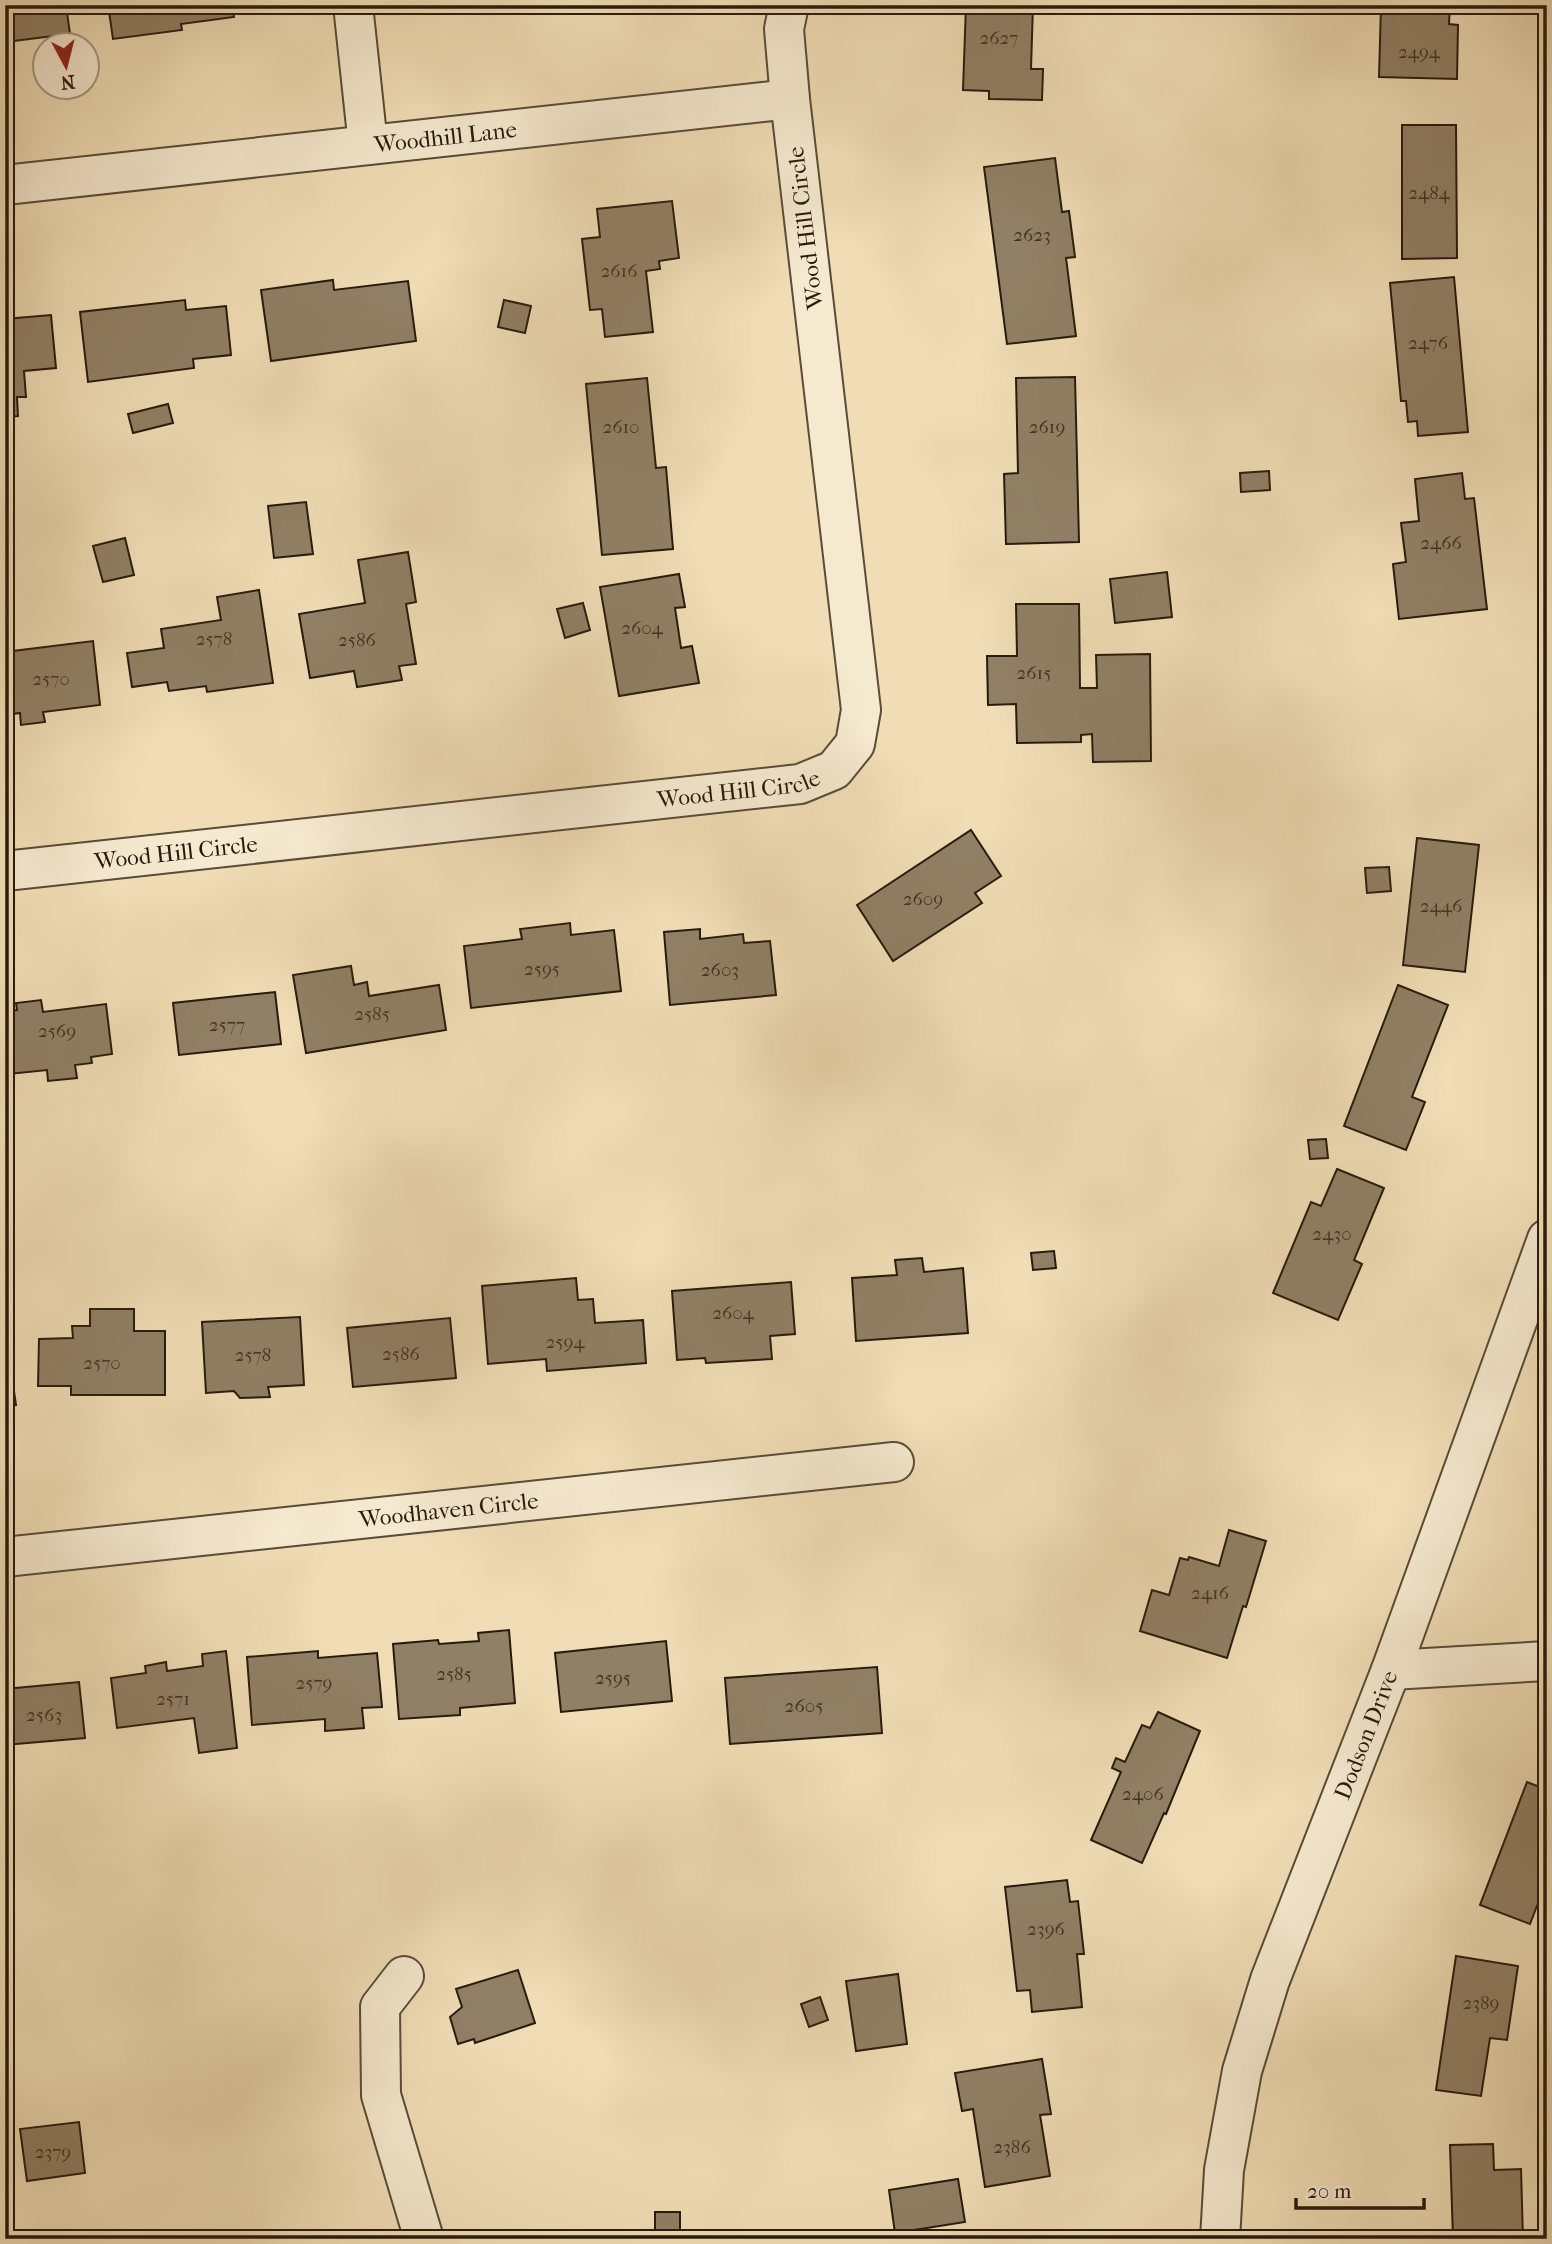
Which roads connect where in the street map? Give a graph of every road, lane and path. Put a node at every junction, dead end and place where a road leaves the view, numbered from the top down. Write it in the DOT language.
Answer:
graph roads {
  1 [pos="353,5"];
  2 [pos="789,5"];
  3 [pos="790,99"];
  4 [pos="368,145"];
  5 [pos="5,185"];
  6 [pos="5,871"];
  7 [pos="1547,1239"];
  8 [pos="894,1462"];
  9 [pos="5,1557"];
  10 [pos="1547,1661"];
  11 [pos="1391,1670"];
  12 [pos="404,1976"];
  13 [pos="424,2239"];
  14 [pos="1220,2239"];
  1 -- 4 [label="street"];
  2 -- 3 [label="street"];
  3 -- 4 [label="street, Woodhill Lane"];
  3 -- 6 [label="street, Wood Hill Circle"];
  4 -- 5 [label="street, Woodhill Lane"];
  7 -- 11 [label="street, Dodson Drive"];
  8 -- 9 [label="street, Woodhaven Circle"];
  10 -- 11 [label="street"];
  11 -- 14 [label="street, Dodson Drive"];
  12 -- 13 [label="street"];
}
